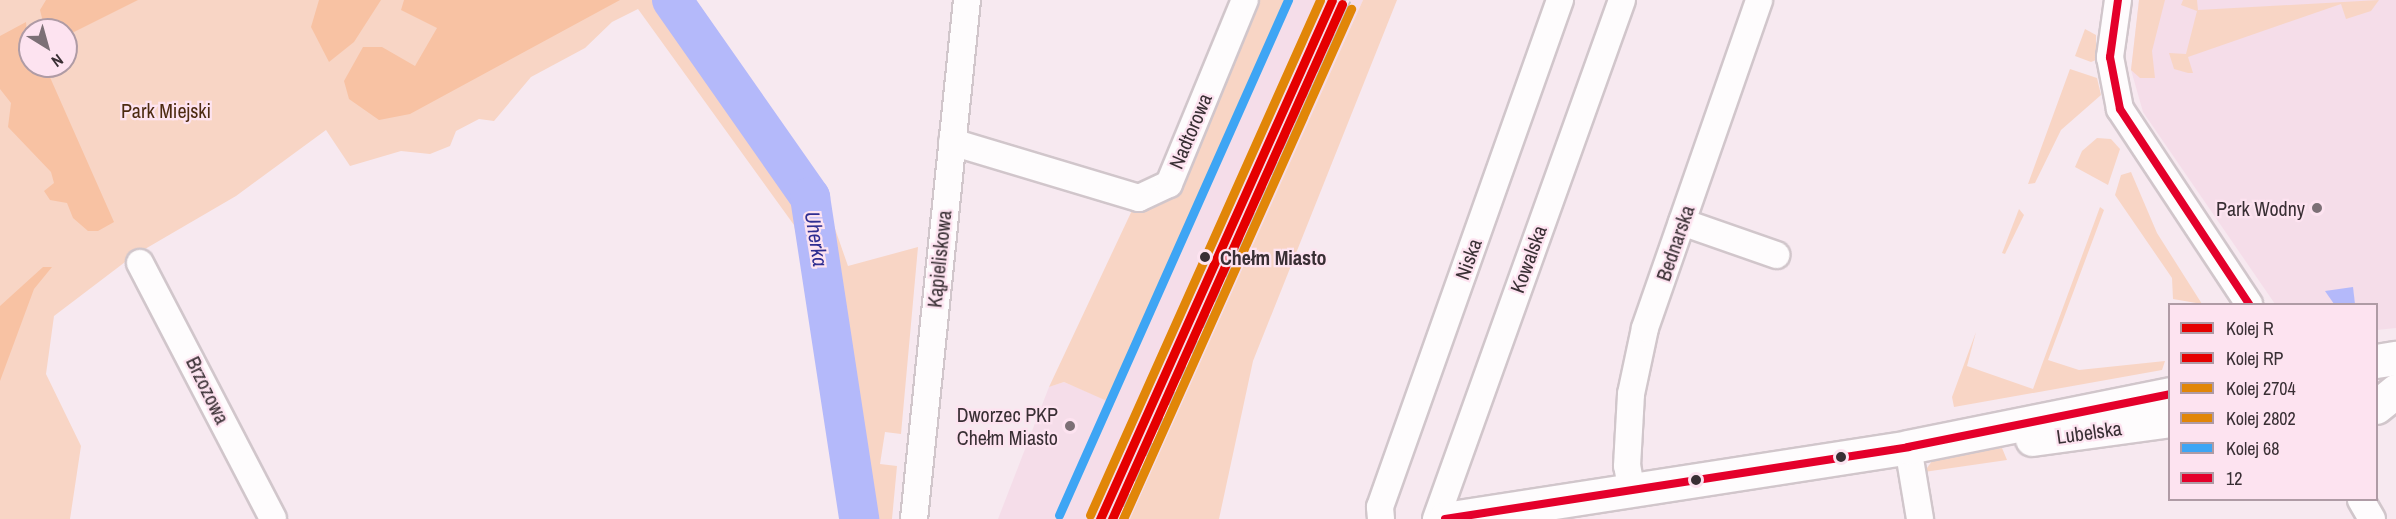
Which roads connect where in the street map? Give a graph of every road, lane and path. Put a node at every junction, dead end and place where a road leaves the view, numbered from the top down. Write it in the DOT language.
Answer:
graph roads {
  1 [pos="966,0"];
  2 [pos="1245,0"];
  3 [pos="1560,0"];
  4 [pos="1622,0"];
  5 [pos="1759,0"];
  6 [pos="2118,0"];
  7 [pos="952,142"];
  8 [pos="1682,222"];
  9 [pos="1776,255"];
  10 [pos="140,263"];
  11 [pos="2223,266"];
  12 [pos="2227,303"];
  13 [pos="2248,303"];
  14 [pos="2396,358"];
  15 [pos="2378,361"];
  16 [pos="2396,389"];
  17 [pos="2378,390"];
  18 [pos="2168,394"];
  19 [pos="2378,405"];
  20 [pos="2168,420"];
  21 [pos="1923,444"];
  22 [pos="1632,493"];
  23 [pos="2362,501"];
  24 [pos="2371,501"];
  25 [pos="273,519"];
  26 [pos="914,519"];
  27 [pos="1381,519"];
  28 [pos="1436,519"];
  29 [pos="1445,519"];
  30 [pos="1920,519"];
  31 [pos="2374,519"];
  1 -- 7 [label="street, Kąpieliskowa"];
  2 -- 7 [label="street, Nadtorowa"];
  3 -- 27 [label="street, Niska"];
  4 -- 28 [label="street, Kowalska"];
  5 -- 8 [label="street, Bednarska"];
  6 -- 11 [label="street"];
  7 -- 26 [label="street, Kąpieliskowa"];
  8 -- 9 [label="street"];
  8 -- 22 [label="street, Bednarska"];
  10 -- 25 [label="street, Brzozowa"];
  11 -- 12 [label="street"];
  11 -- 13 [label="street"];
  14 -- 15 [label="main road"];
  16 -- 17 [label="main road"];
  16 -- 19 [label="main road"];
  18 -- 21 [label="main road, Lubelska"];
  20 -- 21 [label="main road, Lubelska"];
  21 -- 22 [label="main road, Lubelska"];
  21 -- 30 [label="street"];
  22 -- 29 [label="main road, Lubelska"];
  23 -- 31 [label="street"];
  24 -- 31 [label="street"];
}
